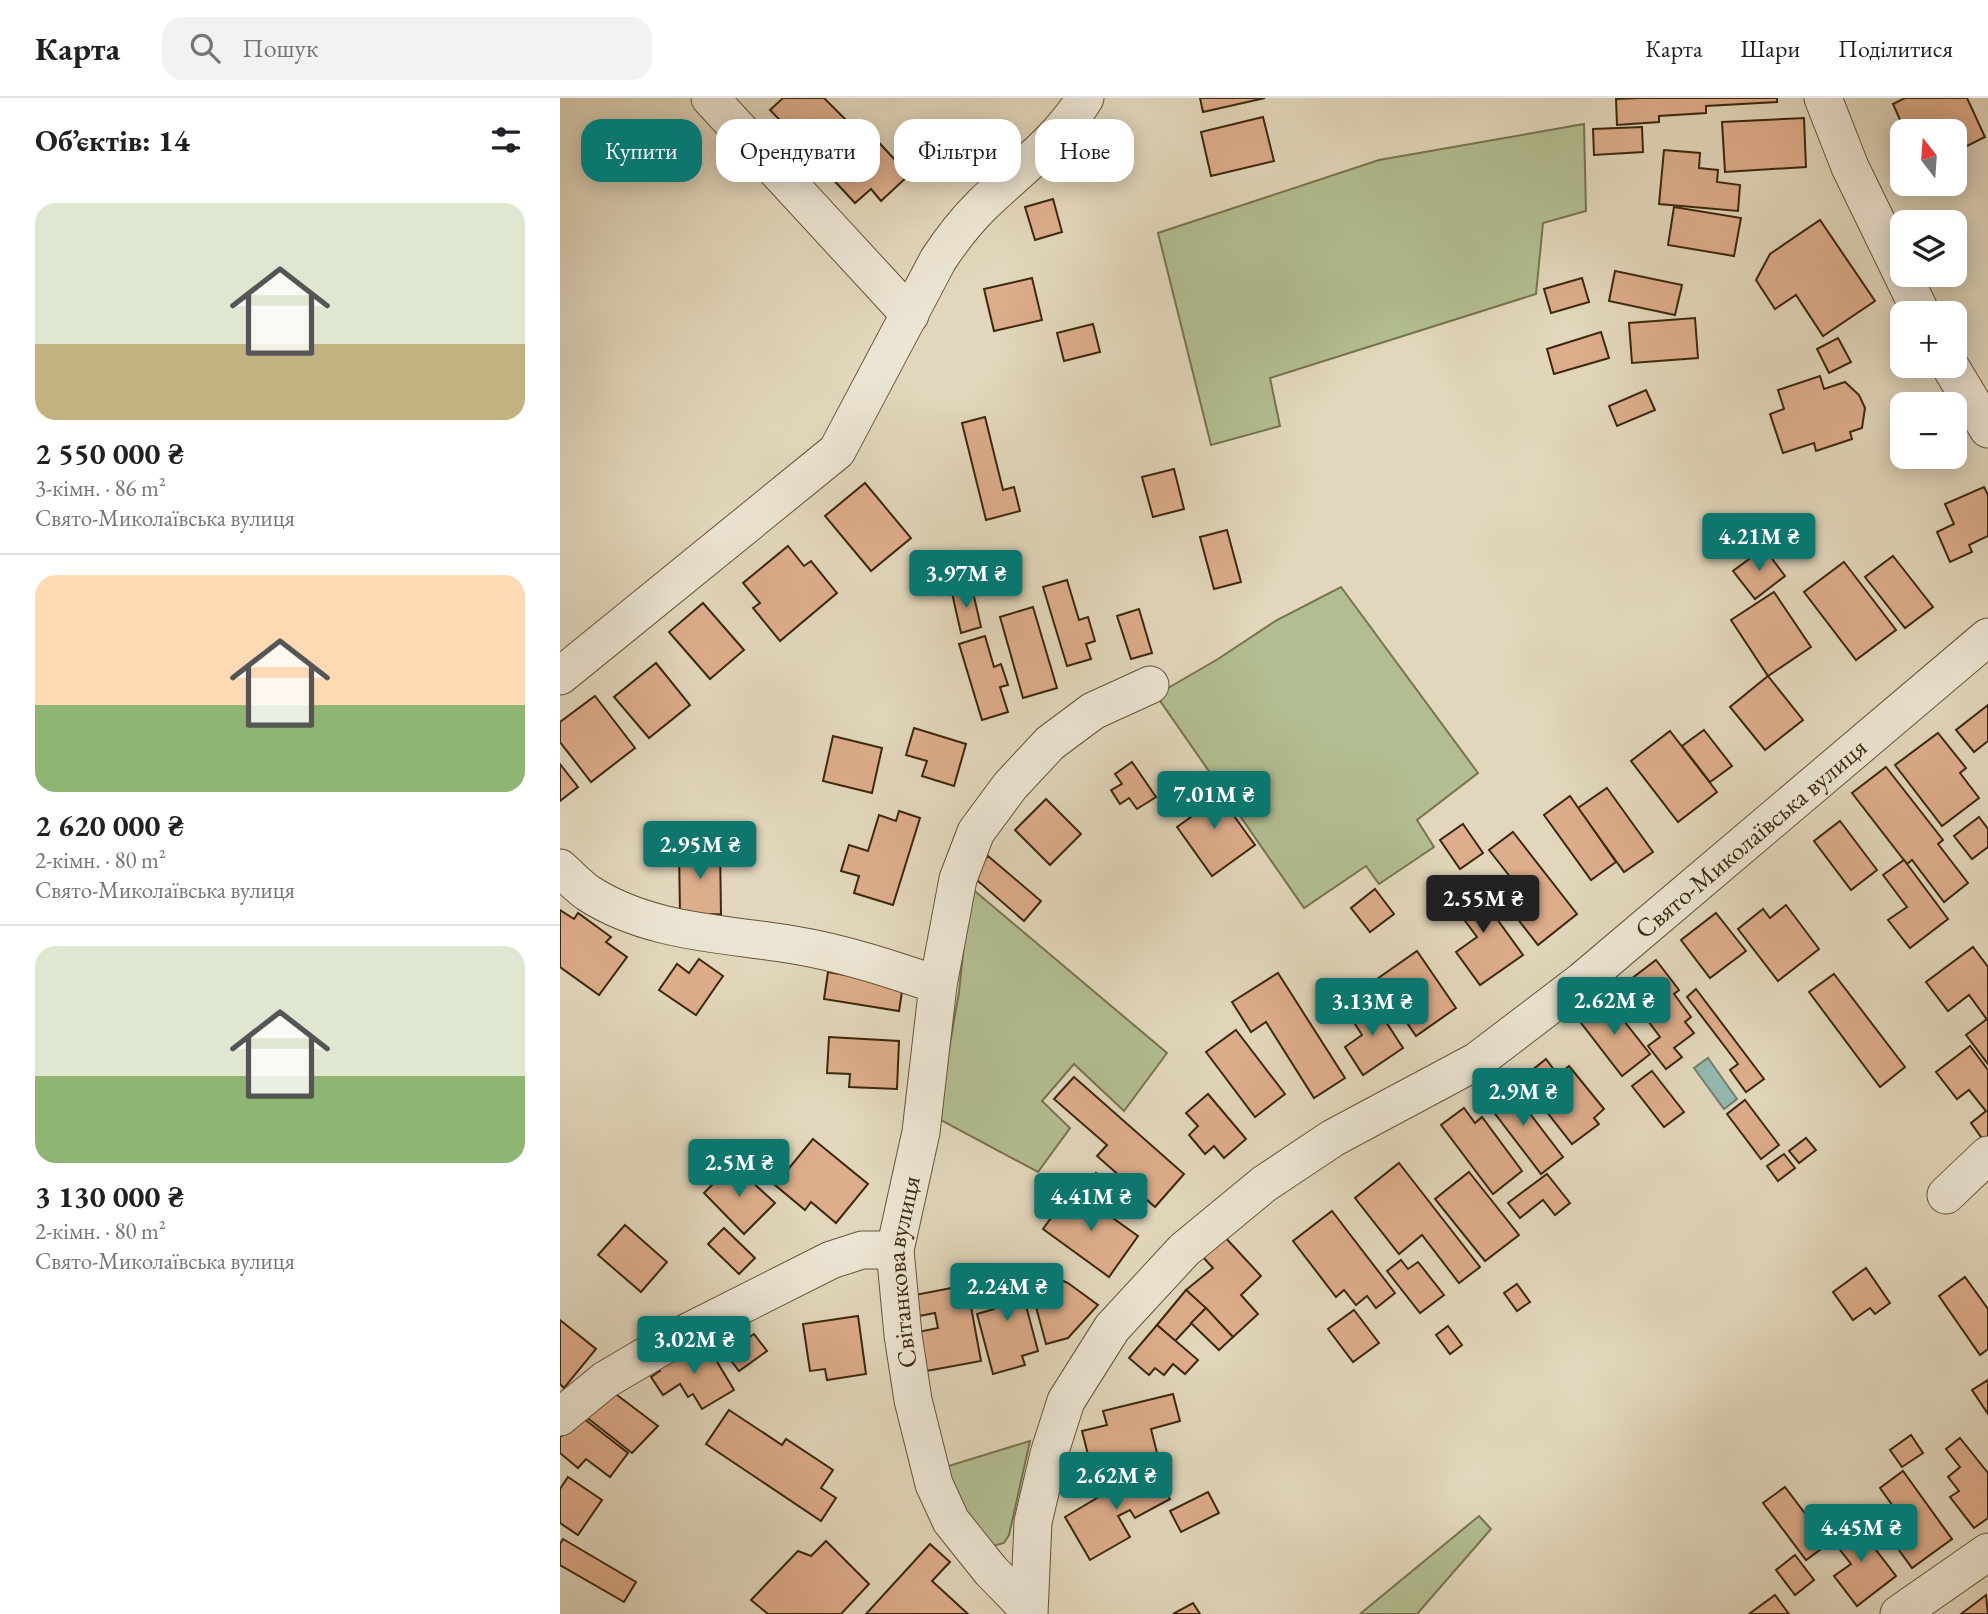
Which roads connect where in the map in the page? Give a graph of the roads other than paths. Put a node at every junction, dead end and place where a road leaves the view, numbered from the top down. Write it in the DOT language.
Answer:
graph roads {
  1 [pos="710,98"];
  2 [pos="1084,98"];
  3 [pos="1823,98"];
  4 [pos="1915,301"];
  5 [pos="910,315"];
  6 [pos="1957,378"];
  7 [pos="1988,429"];
  8 [pos="1988,637"];
  9 [pos="565,662"];
  10 [pos="1150,685"];
  11 [pos="560,868"];
  12 [pos="938,985"];
  13 [pos="1988,1155"];
  14 [pos="1945,1195"];
  15 [pos="895,1250"];
  16 [pos="560,1418"];
  17 [pos="1988,1552"];
  18 [pos="1028,1611"];
  19 [pos="1899,1614"];
  1 -- 5 [label="street"];
  2 -- 5 [label="street"];
  3 -- 4 [label="street"];
  5 -- 9 [label="street"];
  6 -- 7 [label="street"];
  8 -- 18 [label="street, Свято-Миколаївська вулиця"];
  10 -- 12 [label="street, Світанкова вулиця"];
  11 -- 12 [label="street"];
  12 -- 15 [label="street, Світанкова вулиця"];
  13 -- 14 [label="street"];
  15 -- 16 [label="street"];
  15 -- 18 [label="street, Світанкова вулиця"];
  17 -- 19 [label="street"];
}
